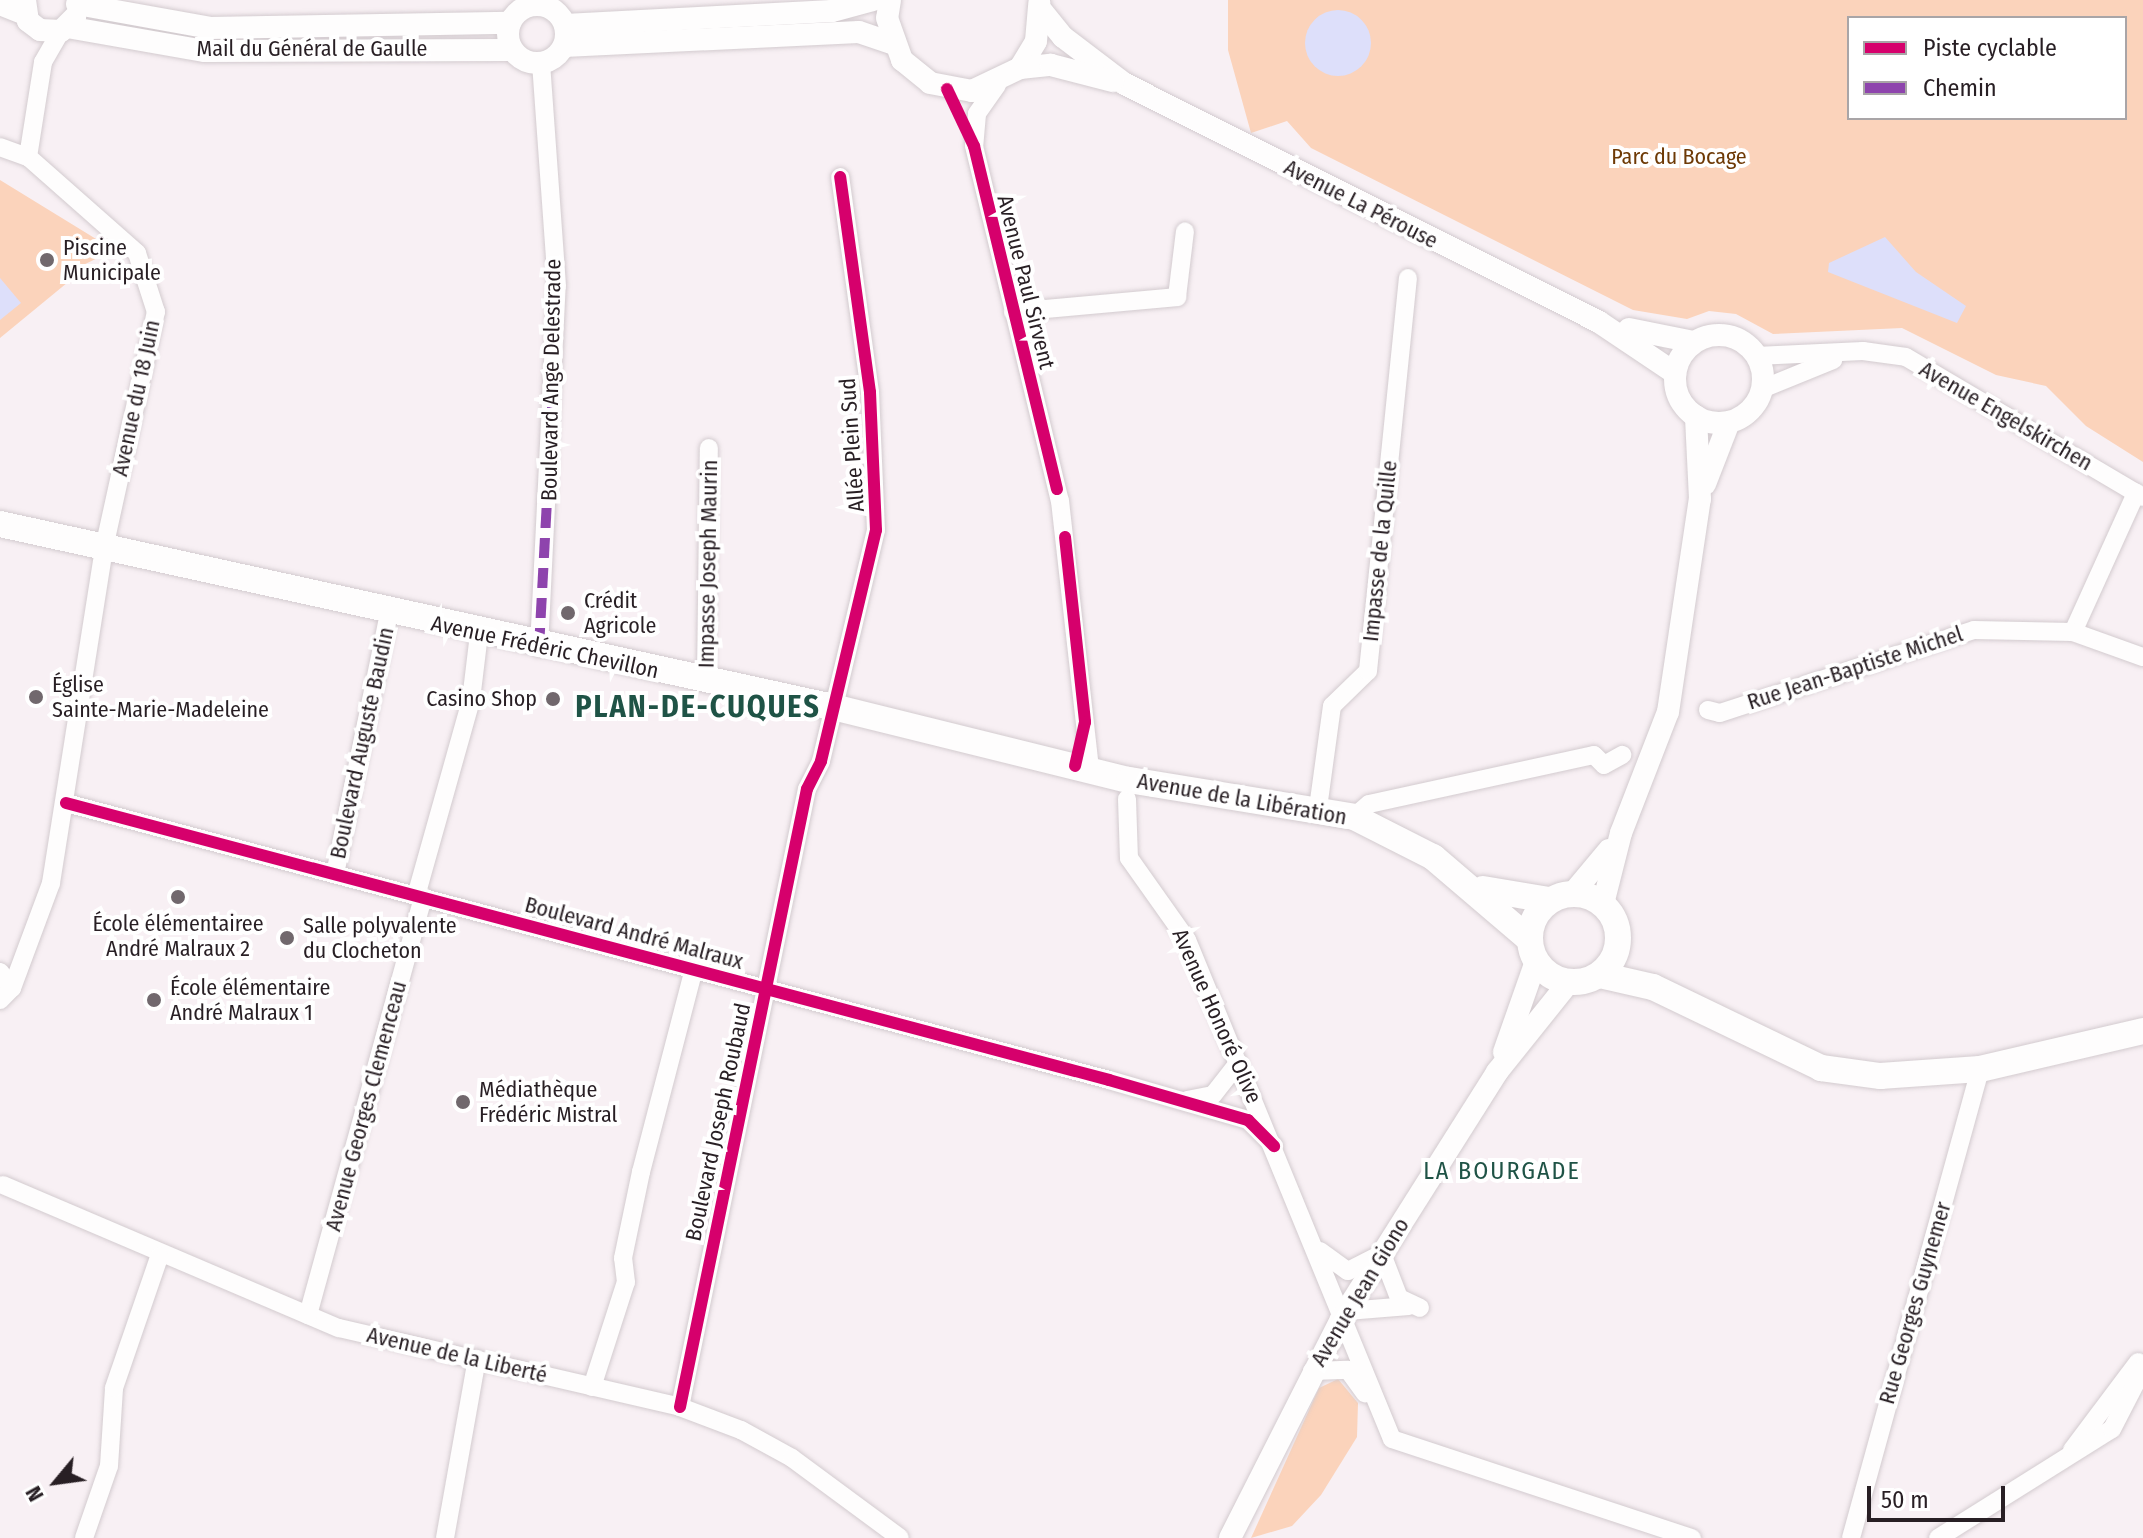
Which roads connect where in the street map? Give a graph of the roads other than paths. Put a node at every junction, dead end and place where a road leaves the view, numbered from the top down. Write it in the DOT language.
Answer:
graph roads {
  1 [pos="873,0"];
  2 [pos="890,0"];
  3 [pos="76,2"];
  4 [pos="534,2"];
  5 [pos="0,4"];
  6 [pos="1040,5"];
  7 [pos="28,14"];
  8 [pos="510,23"];
  9 [pos="64,29"];
  10 [pos="564,36"];
  11 [pos="893,44"];
  12 [pos="512,50"];
  13 [pos="43,62"];
  14 [pos="541,64"];
  15 [pos="1020,68"];
  16 [pos="1125,84"];
  17 [pos="997,85"];
  18 [pos="0,147"];
  19 [pos="28,157"];
  20 [pos="840,177"];
  21 [pos="1185,231"];
  22 [pos="1408,278"];
  23 [pos="1013,312"];
  24 [pos="1599,322"];
  25 [pos="1694,342"];
  26 [pos="1863,351"];
  27 [pos="1756,356"];
  28 [pos="1675,373"];
  29 [pos="1762,389"];
  30 [pos="1696,416"];
  31 [pos="1729,422"];
  32 [pos="709,448"];
  33 [pos="2140,495"];
  34 [pos="1700,499"];
  35 [pos="0,524"];
  36 [pos="104,548"];
  37 [pos="389,613"];
  38 [pos="2073,632"];
  39 [pos="479,634"];
  40 [pos="539,648"];
  41 [pos="2143,657"];
  42 [pos="706,680"];
  43 [pos="833,707"];
  44 [pos="1708,710"];
  45 [pos="1622,755"];
  46 [pos="1090,770"];
  47 [pos="1127,799"];
  48 [pos="66,803"];
  49 [pos="1318,808"];
  50 [pos="1354,817"];
  51 [pos="1621,833"];
  52 [pos="335,874"];
  53 [pos="1472,885"];
  54 [pos="420,897"];
  55 [pos="1561,897"];
  56 [pos="1603,904"];
  57 [pos="1617,947"];
  58 [pos="1533,950"];
  59 [pos="693,972"];
  60 [pos="1600,975"];
  61 [pos="1569,982"];
  62 [pos="1653,987"];
  63 [pos="766,988"];
  64 [pos="3,989"];
  65 [pos="2143,1031"];
  66 [pos="1238,1063"];
  67 [pos="1980,1069"];
  68 [pos="1497,1072"];
  69 [pos="1184,1101"];
  70 [pos="1274,1146"];
  71 [pos="3,1185"];
  72 [pos="1312,1239"];
  73 [pos="1382,1254"];
  74 [pos="159,1257"];
  75 [pos="308,1315"];
  76 [pos="1344,1315"];
  77 [pos="2143,1357"];
  78 [pos="477,1359"];
  79 [pos="2143,1369"];
  80 [pos="1312,1371"];
  81 [pos="592,1387"];
  82 [pos="680,1407"];
  83 [pos="1375,1408"];
  84 [pos="2048,1475"];
  85 [pos="1640,1530"];
  86 [pos="1234,1532"];
  87 [pos="896,1537"];
  88 [pos="84,1538"];
  89 [pos="445,1538"];
  90 [pos="1692,1538"];
  91 [pos="1851,1538"];
  92 [pos="1938,1538"];
  1 -- 10 [label="street"];
  2 -- 11 [label="street"];
  3 -- 8 [label="street, Mail du Général de Gaulle"];
  3 -- 9 [label="street"];
  4 -- 8 [label="street"];
  4 -- 10 [label="street"];
  5 -- 7 [label="street"];
  6 -- 15 [label="street"];
  6 -- 16 [label="street, Avenue La Pérouse"];
  7 -- 9 [label="street, Mail du Général de Gaulle"];
  7 -- 13 [label="street"];
  8 -- 12 [label="street"];
  9 -- 12 [label="street, Mail du Général de Gaulle"];
  9 -- 13 [label="street"];
  10 -- 11 [label="street"];
  10 -- 14 [label="street"];
  11 -- 17 [label="street"];
  12 -- 14 [label="street"];
  13 -- 19 [label="street"];
  14 -- 40 [label="street, Boulevard Ange Delestrade"];
  15 -- 16 [label="street, Avenue La Pérouse"];
  15 -- 17 [label="street"];
  16 -- 24 [label="street, Avenue La Pérouse"];
  17 -- 23 [label="street, Avenue Paul Sirvent"];
  18 -- 19 [label="street"];
  19 -- 36 [label="street, Avenue du 18 Juin"];
  20 -- 43 [label="street, Allée Plein Sud"];
  21 -- 23 [label="street"];
  22 -- 49 [label="street, Impasse de la Quille"];
  23 -- 46 [label="street, Avenue Paul Sirvent"];
  24 -- 25 [label="street, Avenue La Pérouse"];
  24 -- 28 [label="street, Avenue La Pérouse"];
  25 -- 27 [label="street"];
  25 -- 28 [label="street"];
  26 -- 27 [label="street, Avenue Engelskirchen"];
  26 -- 29 [label="street, Avenue Engelskirchen"];
  26 -- 33 [label="street, Avenue Engelskirchen"];
  27 -- 29 [label="street"];
  28 -- 30 [label="street"];
  29 -- 31 [label="street"];
  30 -- 31 [label="street"];
  30 -- 34 [label="street"];
  31 -- 34 [label="street"];
  32 -- 42 [label="street, Impasse Joseph Maurin"];
  33 -- 38 [label="street"];
  34 -- 51 [label="street"];
  35 -- 36 [label="main road, Avenue Frédéric Chevillon"];
  36 -- 37 [label="main road, Avenue Frédéric Chevillon"];
  36 -- 48 [label="street, Avenue du 18 Juin"];
  37 -- 39 [label="main road, Avenue Frédéric Chevillon"];
  37 -- 52 [label="street, Boulevard Auguste Baudin"];
  38 -- 41 [label="street, Rue Jean-Baptiste Michel"];
  38 -- 44 [label="street, Rue Jean-Baptiste Michel"];
  39 -- 40 [label="main road, Avenue Frédéric Chevillon"];
  39 -- 54 [label="street, Avenue Georges Clemenceau"];
  40 -- 42 [label="main road, Avenue Frédéric Chevillon"];
  42 -- 43 [label="main road, Avenue Frédéric Chevillon"];
  43 -- 46 [label="main road, Avenue Frédéric Chevillon"];
  43 -- 63 [label="street, Boulevard Joseph Roubaud"];
  45 -- 50 [label="street"];
  46 -- 49 [label="main road, Avenue de la Libération"];
  47 -- 66 [label="street, Avenue Honoré Olive"];
  48 -- 52 [label="street, Boulevard André Malraux"];
  48 -- 64 [label="street, Avenue du 18 Juin"];
  49 -- 50 [label="main road, Avenue de la Libération"];
  50 -- 53 [label="main road, Avenue de la Libération"];
  51 -- 55 [label="street"];
  51 -- 56 [label="street"];
  52 -- 54 [label="street, Boulevard André Malraux"];
  53 -- 55 [label="main road"];
  53 -- 58 [label="main road"];
  54 -- 59 [label="street, Boulevard André Malraux"];
  54 -- 75 [label="street, Avenue Georges Clemenceau"];
  55 -- 56 [label="main road"];
  55 -- 58 [label="main road"];
  56 -- 57 [label="main road"];
  57 -- 60 [label="main road"];
  57 -- 62 [label="main road"];
  58 -- 61 [label="main road"];
  58 -- 68 [label="street, Avenue Jean Giono"];
  59 -- 63 [label="street, Boulevard André Malraux"];
  59 -- 81 [label="street"];
  60 -- 61 [label="main road"];
  60 -- 62 [label="main road"];
  61 -- 68 [label="street, Avenue Jean Giono"];
  62 -- 67 [label="main road"];
  63 -- 69 [label="street, Boulevard André Malraux"];
  63 -- 82 [label="street, Boulevard Joseph Roubaud"];
  65 -- 67 [label="main road"];
  66 -- 69 [label="street"];
  66 -- 70 [label="street, Avenue Honoré Olive"];
  67 -- 91 [label="street, Rue Georges Guynemer"];
  68 -- 73 [label="street, Avenue Jean Giono"];
  69 -- 70 [label="street, Boulevard André Malraux"];
  70 -- 72 [label="street, Avenue Honoré Olive"];
  71 -- 74 [label="street, Avenue de la Liberté"];
  72 -- 73 [label="street, Avenue Honoré Olive"];
  72 -- 76 [label="street, Avenue Honoré Olive"];
  73 -- 76 [label="street, Avenue Jean Giono"];
  73 -- 76 [label="street"];
  74 -- 75 [label="street, Avenue de la Liberté"];
  74 -- 88 [label="street"];
  75 -- 78 [label="street, Avenue de la Liberté"];
  76 -- 80 [label="street, Avenue Jean Giono"];
  76 -- 83 [label="street, Avenue Honoré Olive"];
  77 -- 84 [label="street"];
  78 -- 81 [label="street, Avenue de la Liberté"];
  78 -- 89 [label="street"];
  79 -- 84 [label="street"];
  80 -- 83 [label="street"];
  80 -- 86 [label="street, Avenue Jean Giono"];
  81 -- 82 [label="street, Avenue de la Liberté"];
  82 -- 87 [label="street, Avenue de la Liberté"];
  83 -- 85 [label="street"];
  84 -- 92 [label="street"];
  85 -- 90 [label="street"];
}
